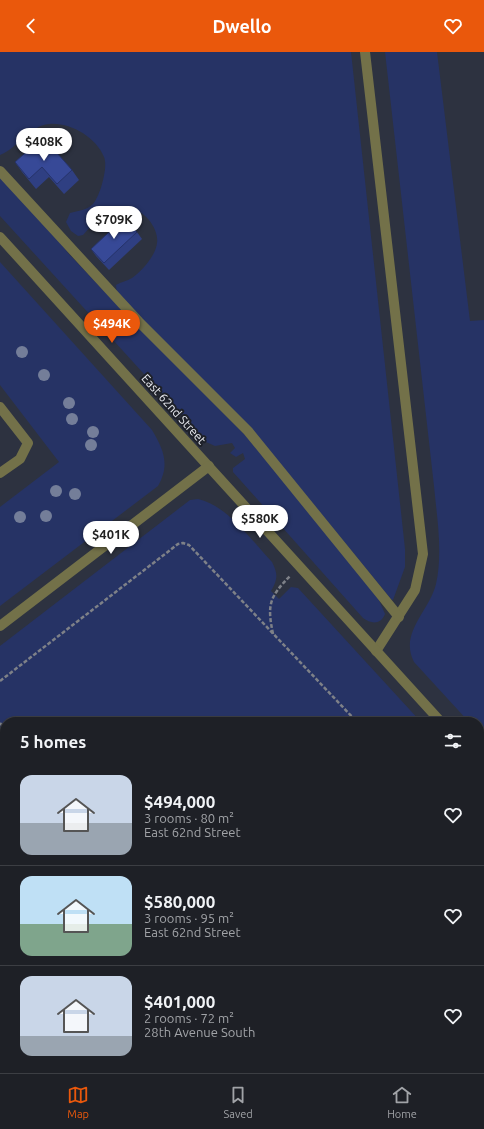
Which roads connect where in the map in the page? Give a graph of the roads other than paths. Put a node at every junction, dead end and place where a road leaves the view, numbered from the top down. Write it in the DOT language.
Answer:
graph roads {
  1 [pos="365,52"];
  2 [pos="0,171"];
  3 [pos="0,237"];
  4 [pos="0,407"];
  5 [pos="209,466"];
  6 [pos="0,473"];
  7 [pos="398,617"];
  8 [pos="0,626"];
  9 [pos="376,651"];
  10 [pos="436,717"];
  1 -- 7 [label="street"];
  2 -- 7 [label="street"];
  3 -- 5 [label="street, East 62nd Street"];
  4 -- 6 [label="street"];
  5 -- 8 [label="street"];
  5 -- 9 [label="street, East 62nd Street"];
  7 -- 9 [label="street"];
  9 -- 10 [label="street, East 62nd Street"];
}
